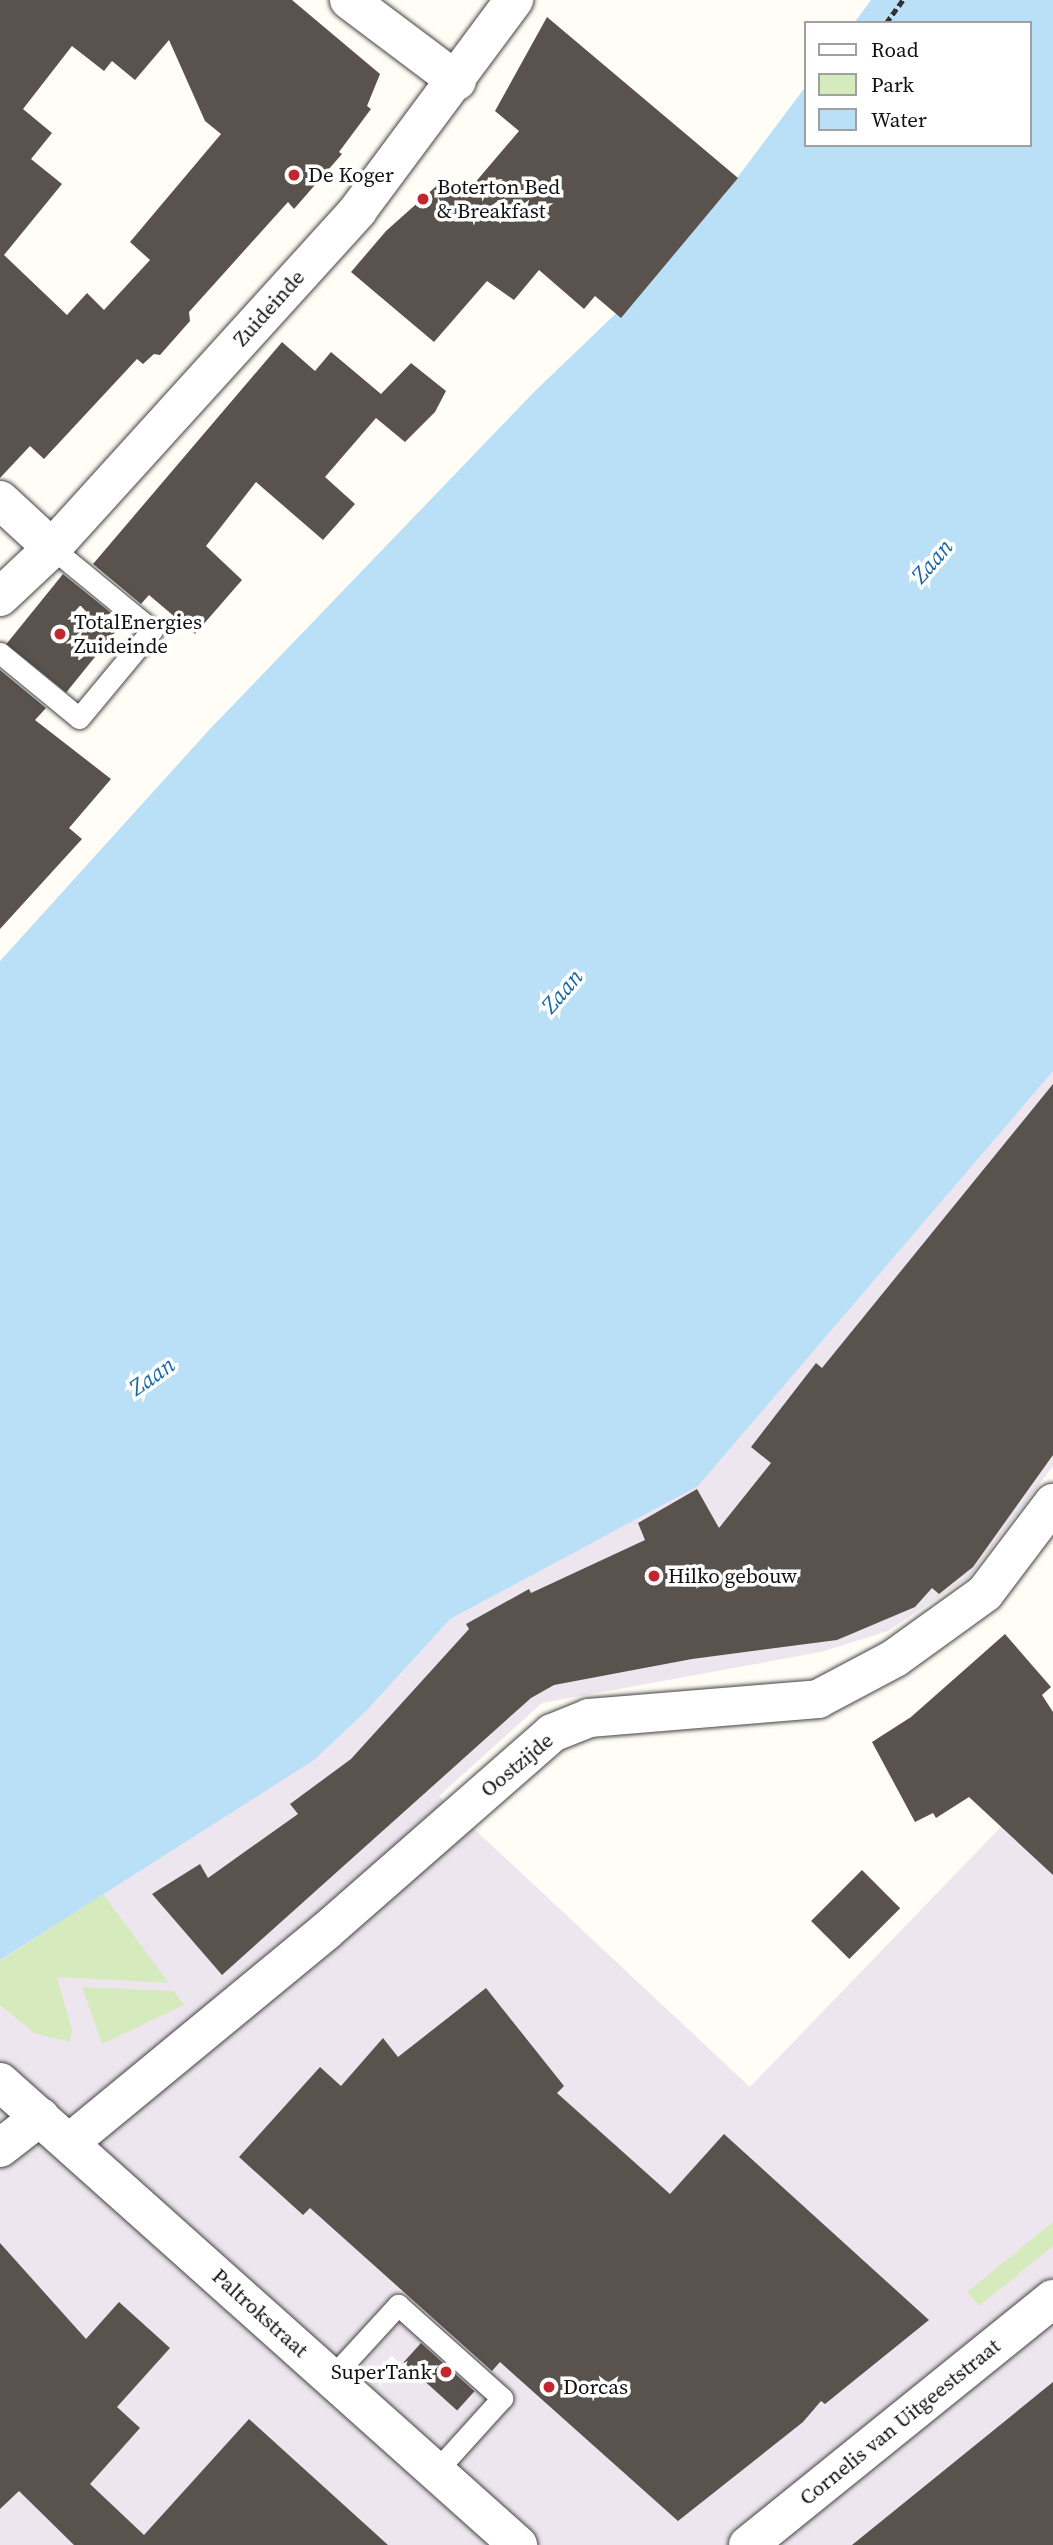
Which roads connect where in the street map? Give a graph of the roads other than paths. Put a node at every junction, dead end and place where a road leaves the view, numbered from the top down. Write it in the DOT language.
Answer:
graph roads {
  1 [pos="349,0"];
  2 [pos="514,0"];
  3 [pos="457,81"];
  4 [pos="0,500"];
  5 [pos="51,548"];
  6 [pos="0,597"];
  7 [pos="0,653"];
  8 [pos="1053,1503"];
  9 [pos="0,2082"];
  10 [pos="40,2117"];
  11 [pos="69,2143"];
  12 [pos="0,2148"];
  13 [pos="1053,2299"];
  14 [pos="332,2377"];
  15 [pos="436,2471"];
  16 [pos="518,2545"];
  17 [pos="748,2545"];
  1 -- 3 [label="street"];
  2 -- 3 [label="street, Zuideinde"];
  3 -- 5 [label="street, Zuideinde"];
  4 -- 5 [label="street"];
  5 -- 6 [label="street, Zuideinde"];
  5 -- 7 [label="lane"];
  8 -- 11 [label="street, Oostzijde"];
  9 -- 10 [label="street, Paltrokstraat"];
  10 -- 11 [label="street, Paltrokstraat"];
  10 -- 12 [label="street"];
  11 -- 14 [label="street, Paltrokstraat"];
  13 -- 17 [label="street, Cornelis van Uitgeeststraat"];
  14 -- 15 [label="street, Paltrokstraat"];
  14 -- 15 [label="lane"];
  15 -- 16 [label="street, Paltrokstraat"];
}
